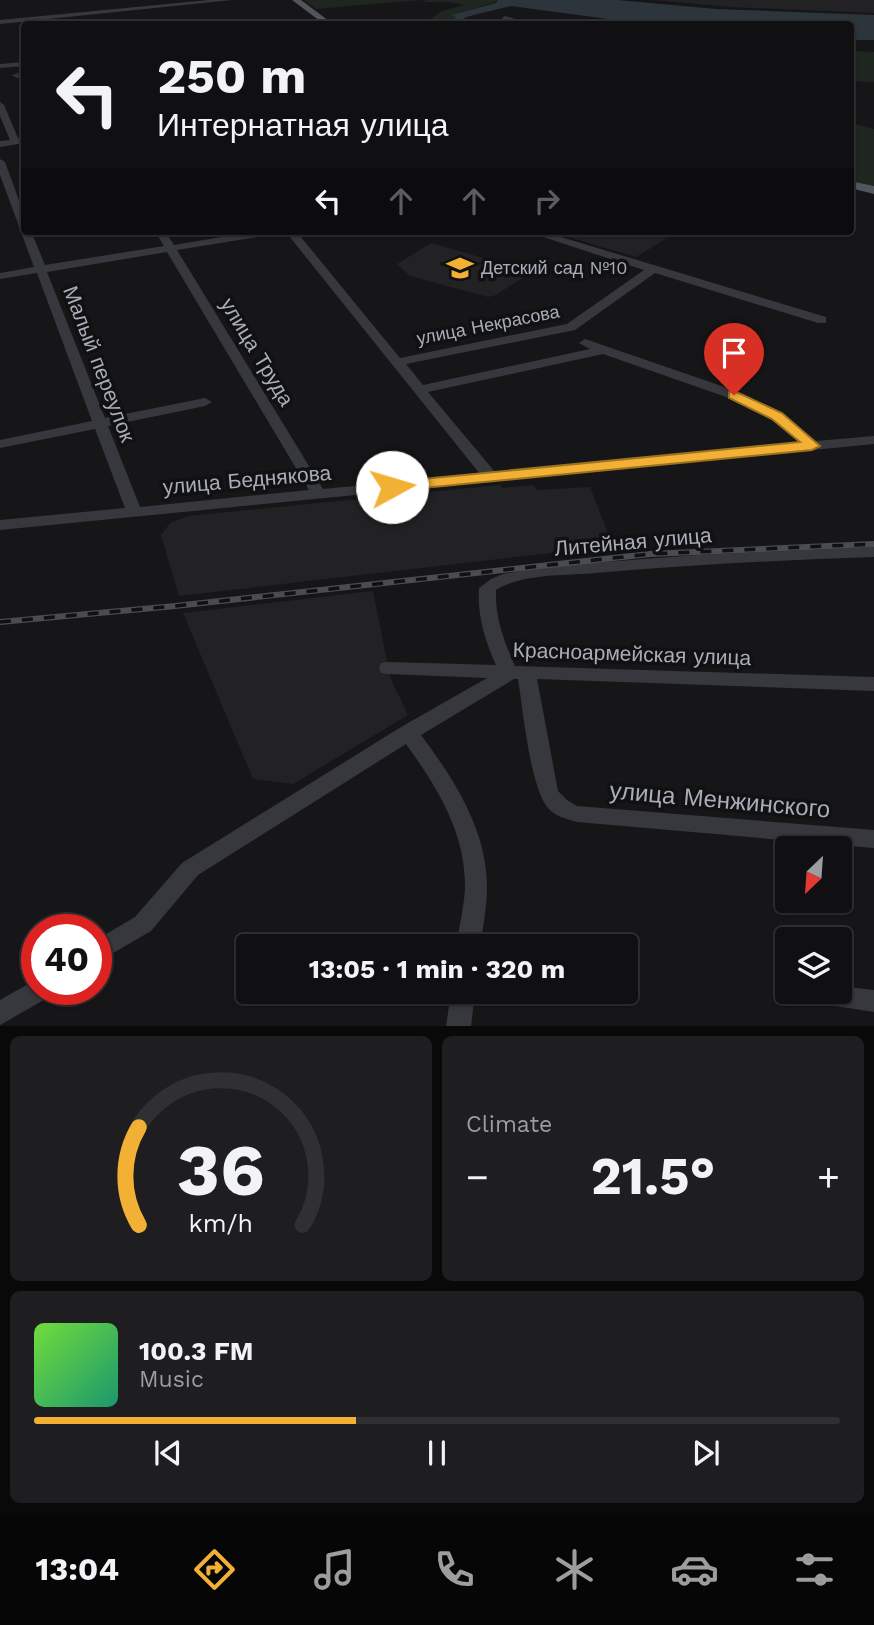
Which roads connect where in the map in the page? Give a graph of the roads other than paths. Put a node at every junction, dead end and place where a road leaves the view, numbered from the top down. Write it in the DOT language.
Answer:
graph roads {
  1 [pos="229,0"];
  2 [pos="296,0"];
  3 [pos="73,7"];
  4 [pos="78,15"];
  5 [pos="504,18"];
  6 [pos="83,21"];
  7 [pos="325,21"];
  8 [pos="517,21"];
  9 [pos="0,22"];
  10 [pos="21,64"];
  11 [pos="0,66"];
  12 [pos="0,104"];
  13 [pos="20,141"];
  14 [pos="1,144"];
  15 [pos="0,162"];
  16 [pos="854,185"];
  17 [pos="874,190"];
  18 [pos="21,218"];
  19 [pos="27,235"];
  20 [pos="162,235"];
  21 [pos="252,235"];
  22 [pos="293,235"];
  23 [pos="543,235"];
  24 [pos="170,248"];
  25 [pos="654,268"];
  26 [pos="40,269"];
  27 [pos="0,276"];
  28 [pos="822,320"];
  29 [pos="585,343"];
  30 [pos="603,350"];
  31 [pos="396,363"];
  32 [pos="418,390"];
  33 [pos="205,402"];
  34 [pos="99,425"];
  35 [pos="874,440"];
  36 [pos="0,444"];
  37 [pos="812,446"];
  38 [pos="490,476"];
  39 [pos="318,495"];
  40 [pos="134,512"];
  41 [pos="0,525"];
  42 [pos="874,552"];
  43 [pos="388,667"];
  44 [pos="518,673"];
  45 [pos="874,684"];
  46 [pos="408,732"];
  47 [pos="874,839"];
  48 [pos="470,934"];
  49 [pos="112,943"];
  50 [pos="852,999"];
  51 [pos="21,1001"];
  52 [pos="874,1001"];
  53 [pos="461,1004"];
  54 [pos="0,1014"];
  55 [pos="458,1026"];
  1 -- 4 [label="street"];
  2 -- 7 [label="main road"];
  3 -- 4 [label="street"];
  4 -- 6 [label="street"];
  4 -- 9 [label="street"];
  5 -- 8 [label="street"];
  10 -- 11 [label="street"];
  12 -- 13 [label="street"];
  13 -- 14 [label="street"];
  15 -- 18 [label="street, Малый переулок"];
  16 -- 17 [label="main road"];
  19 -- 26 [label="street, Малый переулок"];
  20 -- 24 [label="street, улица Труда"];
  21 -- 24 [label="street"];
  22 -- 31 [label="street, улица Некрасова"];
  23 -- 25 [label="street"];
  24 -- 26 [label="street"];
  24 -- 39 [label="street, улица Труда"];
  25 -- 28 [label="street"];
  25 -- 31 [label="street, улица Некрасова"];
  26 -- 27 [label="street"];
  26 -- 34 [label="street, Малый переулок"];
  29 -- 30 [label="street"];
  30 -- 32 [label="street"];
  30 -- 37 [label="street"];
  31 -- 32 [label="street, улица Некрасова"];
  32 -- 38 [label="street, улица Некрасова"];
  33 -- 34 [label="street"];
  34 -- 36 [label="street"];
  34 -- 40 [label="street, Малый переулок"];
  35 -- 37 [label="street, улица Беднякова"];
  37 -- 38 [label="street, улица Беднякова"];
  38 -- 39 [label="street, улица Беднякова"];
  39 -- 40 [label="street, улица Беднякова"];
  40 -- 41 [label="street, улица Беднякова"];
  42 -- 44 [label="street, Литейная улица"];
  43 -- 44 [label="street, Красноармейская улица"];
  44 -- 45 [label="street, Красноармейская улица"];
  44 -- 46 [label="street"];
  44 -- 47 [label="street, улица Менжинского"];
  46 -- 48 [label="street"];
  46 -- 49 [label="street"];
  50 -- 52 [label="street"];
  51 -- 54 [label="street"];
  53 -- 55 [label="street"];
}
